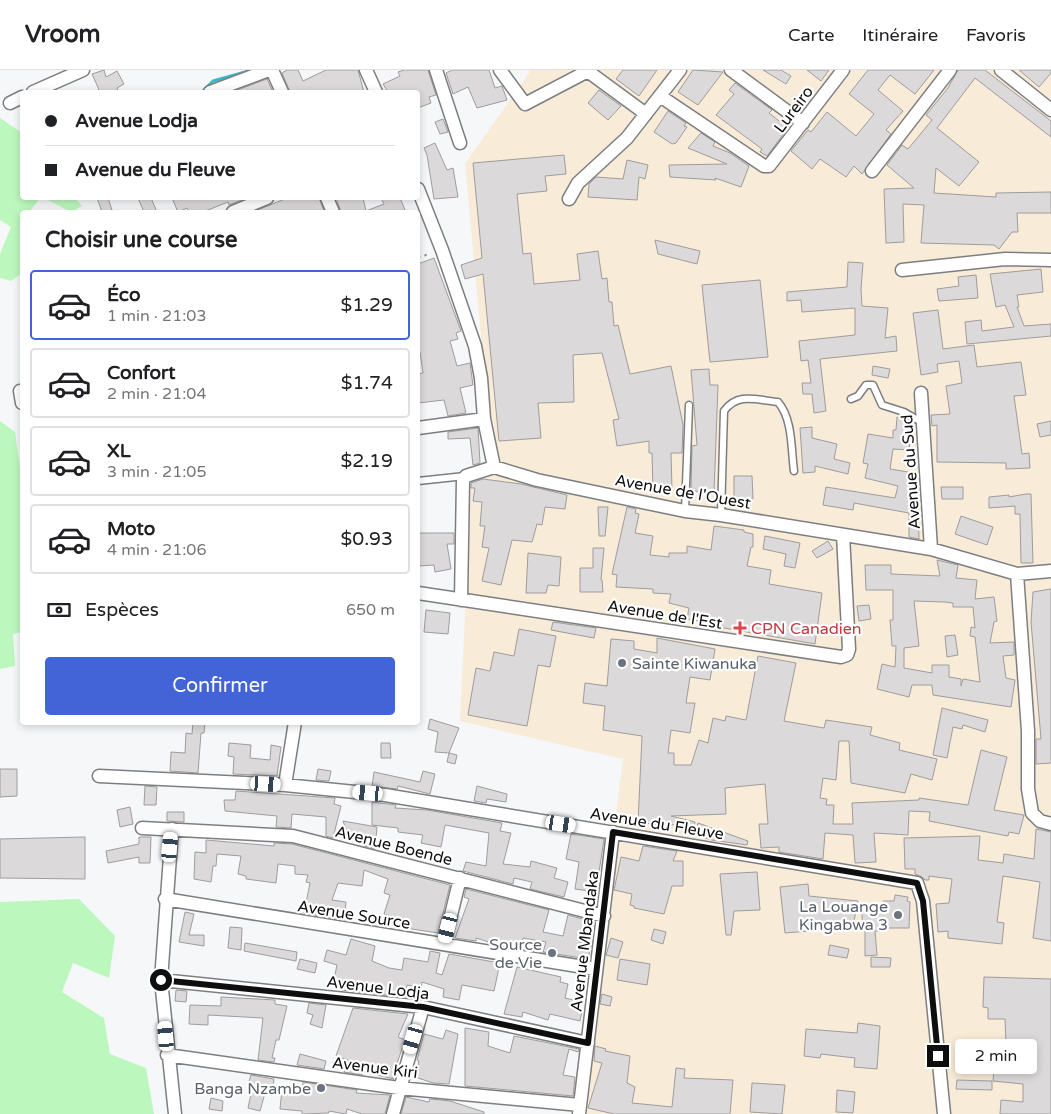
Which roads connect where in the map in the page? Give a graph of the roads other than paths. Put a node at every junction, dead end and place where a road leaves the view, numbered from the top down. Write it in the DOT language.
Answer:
graph roads {
  1 [pos="83,70"];
  2 [pos="270,70"];
  3 [pos="366,70"];
  4 [pos="436,70"];
  5 [pos="500,70"];
  6 [pos="680,70"];
  7 [pos="731,70"];
  8 [pos="843,70"];
  9 [pos="950,70"];
  10 [pos="1002,70"];
  11 [pos="586,71"];
  12 [pos="37,90"];
  13 [pos="215,90"];
  14 [pos="281,90"];
  15 [pos="375,90"];
  16 [pos="660,96"];
  17 [pos="20,98"];
  18 [pos="10,102"];
  19 [pos="1051,110"];
  20 [pos="646,114"];
  21 [pos="802,123"];
  22 [pos="460,144"];
  23 [pos="872,171"];
  24 [pos="420,194"];
  25 [pos="569,199"];
  26 [pos="247,201"];
  27 [pos="236,210"];
  28 [pos="1051,260"];
  29 [pos="902,270"];
  30 [pos="921,394"];
  31 [pos="851,399"];
  32 [pos="689,405"];
  33 [pos="484,419"];
  34 [pos="923,423"];
  35 [pos="420,428"];
  36 [pos="494,467"];
  37 [pos="794,471"];
  38 [pos="466,476"];
  39 [pos="420,481"];
  40 [pos="685,511"];
  41 [pos="721,515"];
  42 [pos="843,535"];
  43 [pos="931,548"];
  44 [pos="1051,571"];
  45 [pos="1017,574"];
  46 [pos="420,593"];
  47 [pos="461,600"];
  48 [pos="295,725"];
  49 [pos="99,776"];
  50 [pos="285,785"];
  51 [pos="1051,824"];
  52 [pos="142,828"];
  53 [pos="172,829"];
  54 [pos="613,832"];
  55 [pos="460,878"];
  56 [pos="165,899"];
  57 [pos="604,916"];
  58 [pos="444,944"];
  59 [pos="596,969"];
  60 [pos="161,980"];
  61 [pos="423,1007"];
  62 [pos="588,1043"];
  63 [pos="167,1054"];
  64 [pos="399,1088"];
  65 [pos="579,1109"];
  66 [pos="175,1114"];
  67 [pos="393,1114"];
  68 [pos="944,1114"];
  1 -- 12 [label="street"];
  2 -- 13 [label="street"];
  2 -- 14 [label="street"];
  3 -- 15 [label="street"];
  4 -- 22 [label="street"];
  5 -- 11 [label="street"];
  6 -- 16 [label="street"];
  7 -- 21 [label="street"];
  8 -- 21 [label="street, Lureiro"];
  9 -- 23 [label="street"];
  10 -- 19 [label="street"];
  11 -- 20 [label="street"];
  16 -- 20 [label="street"];
  16 -- 21 [label="street, Lureiro"];
  17 -- 18 [label="street"];
  20 -- 25 [label="street"];
  24 -- 33 [label="street"];
  26 -- 27 [label="street"];
  28 -- 29 [label="street"];
  30 -- 34 [label="street, Avenue du Sud"];
  31 -- 34 [label="lane"];
  32 -- 40 [label="lane"];
  33 -- 35 [label="street"];
  33 -- 36 [label="street"];
  34 -- 43 [label="street, Avenue du Sud"];
  36 -- 38 [label="street"];
  36 -- 40 [label="street, Avenue de l'Ouest"];
  37 -- 41 [label="lane"];
  38 -- 39 [label="lane"];
  38 -- 47 [label="street"];
  40 -- 41 [label="street, Avenue de l'Ouest"];
  41 -- 42 [label="street, Avenue de l'Ouest"];
  42 -- 43 [label="street, Avenue de l'Ouest"];
  42 -- 47 [label="street, Avenue de l'Est"];
  43 -- 45 [label="street, Avenue de l'Ouest"];
  44 -- 45 [label="street, Avenue de l'Ouest"];
  45 -- 51 [label="street"];
  46 -- 47 [label="street, Avenue de l'Est"];
  48 -- 50 [label="street"];
  49 -- 50 [label="street, Avenue du Fleuve"];
  50 -- 54 [label="street, Avenue du Fleuve"];
  52 -- 53 [label="street, Avenue Boende"];
  53 -- 55 [label="street, Avenue Boende"];
  53 -- 56 [label="street"];
  54 -- 57 [label="street, Avenue Mbandaka"];
  54 -- 68 [label="street, Avenue du Fleuve"];
  55 -- 57 [label="street, Avenue Boende"];
  55 -- 58 [label="street"];
  56 -- 58 [label="street, Avenue Source"];
  56 -- 60 [label="street"];
  57 -- 59 [label="street, Avenue Mbandaka"];
  58 -- 59 [label="street, Avenue Source"];
  59 -- 62 [label="street, Avenue Mbandaka"];
  60 -- 61 [label="street, Avenue Lodja"];
  60 -- 63 [label="street"];
  61 -- 62 [label="street, Avenue Lodja"];
  61 -- 64 [label="street"];
  62 -- 65 [label="street, Avenue Mbandaka"];
  63 -- 64 [label="street, Avenue Kiri"];
  63 -- 66 [label="street"];
  64 -- 65 [label="street, Avenue Kiri"];
  64 -- 67 [label="street"];
}
